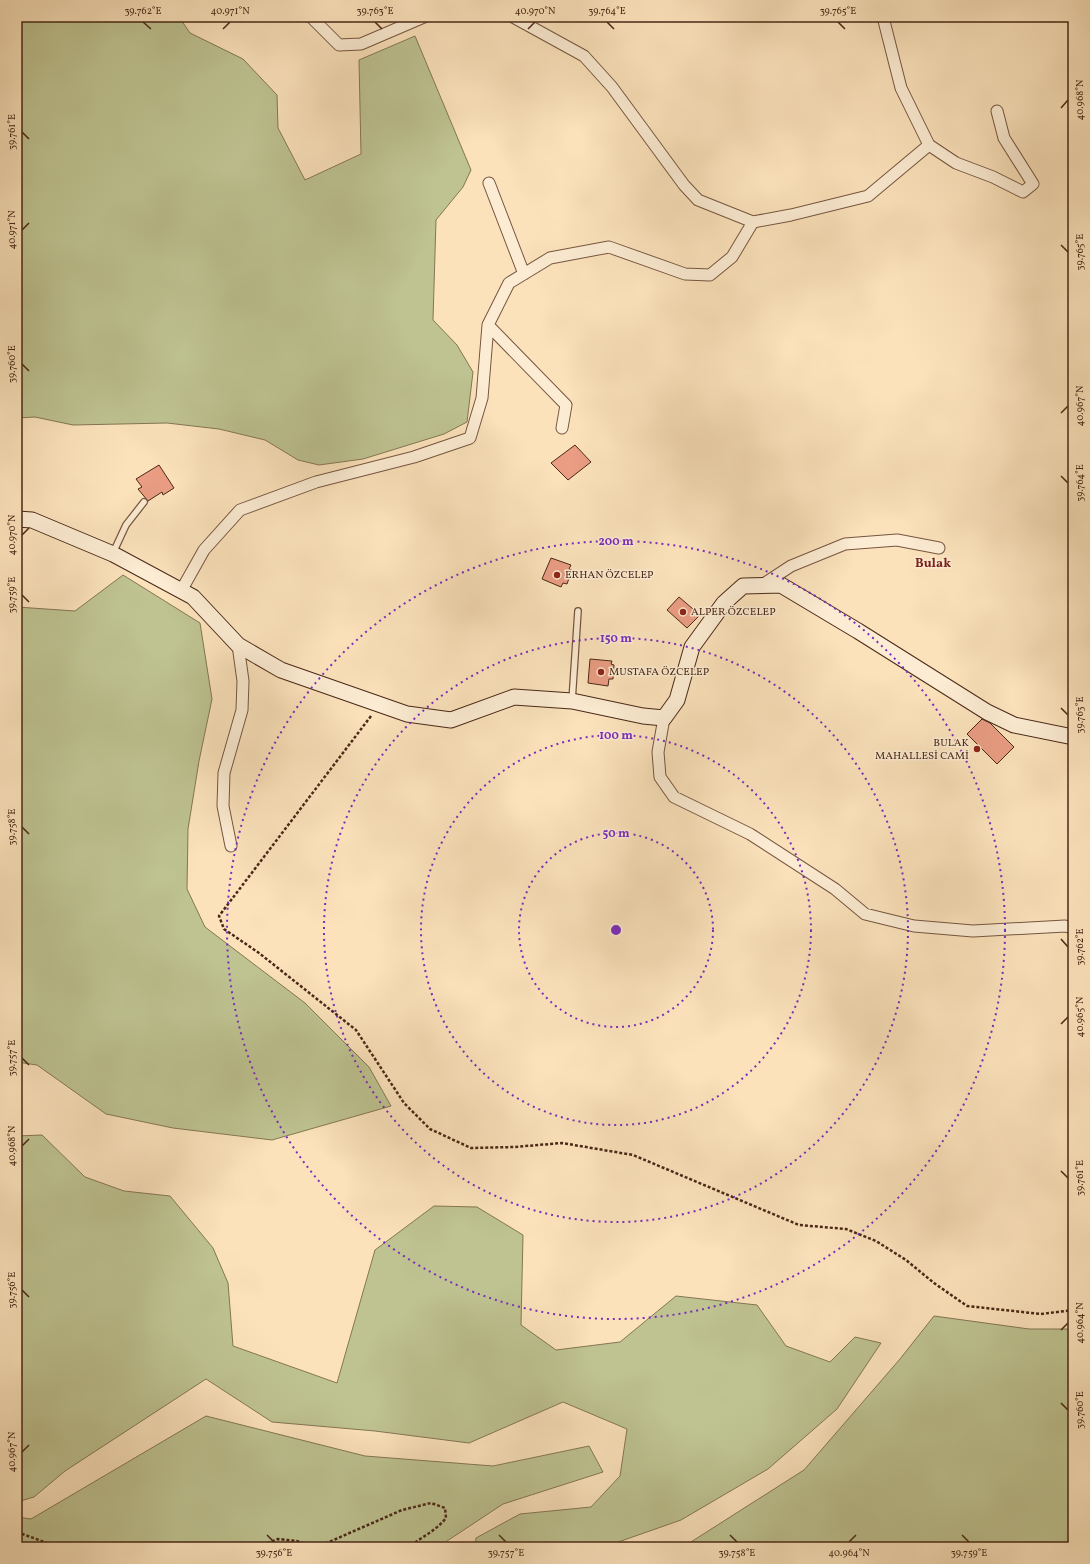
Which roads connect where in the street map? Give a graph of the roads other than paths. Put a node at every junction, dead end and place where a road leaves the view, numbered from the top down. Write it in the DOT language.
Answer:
graph roads {
  1 [pos="311,17"];
  2 [pos="424,17"];
  3 [pos="513,17"];
  4 [pos="883,17"];
  5 [pos="998,111"];
  6 [pos="929,145"];
  7 [pos="488,183"];
  8 [pos="753,222"];
  9 [pos="524,274"];
  10 [pos="488,325"];
  11 [pos="562,428"];
  12 [pos="144,502"];
  13 [pos="17,519"];
  14 [pos="939,548"];
  15 [pos="113,554"];
  16 [pos="761,585"];
  17 [pos="181,591"];
  18 [pos="578,611"];
  19 [pos="238,645"];
  20 [pos="572,701"];
  21 [pos="664,718"];
  22 [pos="1073,737"];
  23 [pos="231,846"];
  24 [pos="1073,928"];
  1 -- 2 [label="street"];
  3 -- 8 [label="street"];
  4 -- 6 [label="street"];
  5 -- 6 [label="street"];
  6 -- 8 [label="street"];
  7 -- 9 [label="street"];
  8 -- 9 [label="street"];
  9 -- 10 [label="street"];
  10 -- 11 [label="street"];
  10 -- 17 [label="street"];
  12 -- 15 [label="lane"];
  13 -- 15 [label="street"];
  14 -- 16 [label="street"];
  15 -- 17 [label="street"];
  16 -- 21 [label="street"];
  16 -- 22 [label="street"];
  17 -- 19 [label="street"];
  18 -- 20 [label="lane"];
  19 -- 20 [label="street"];
  19 -- 23 [label="street"];
  20 -- 21 [label="street"];
  21 -- 24 [label="street"];
}
